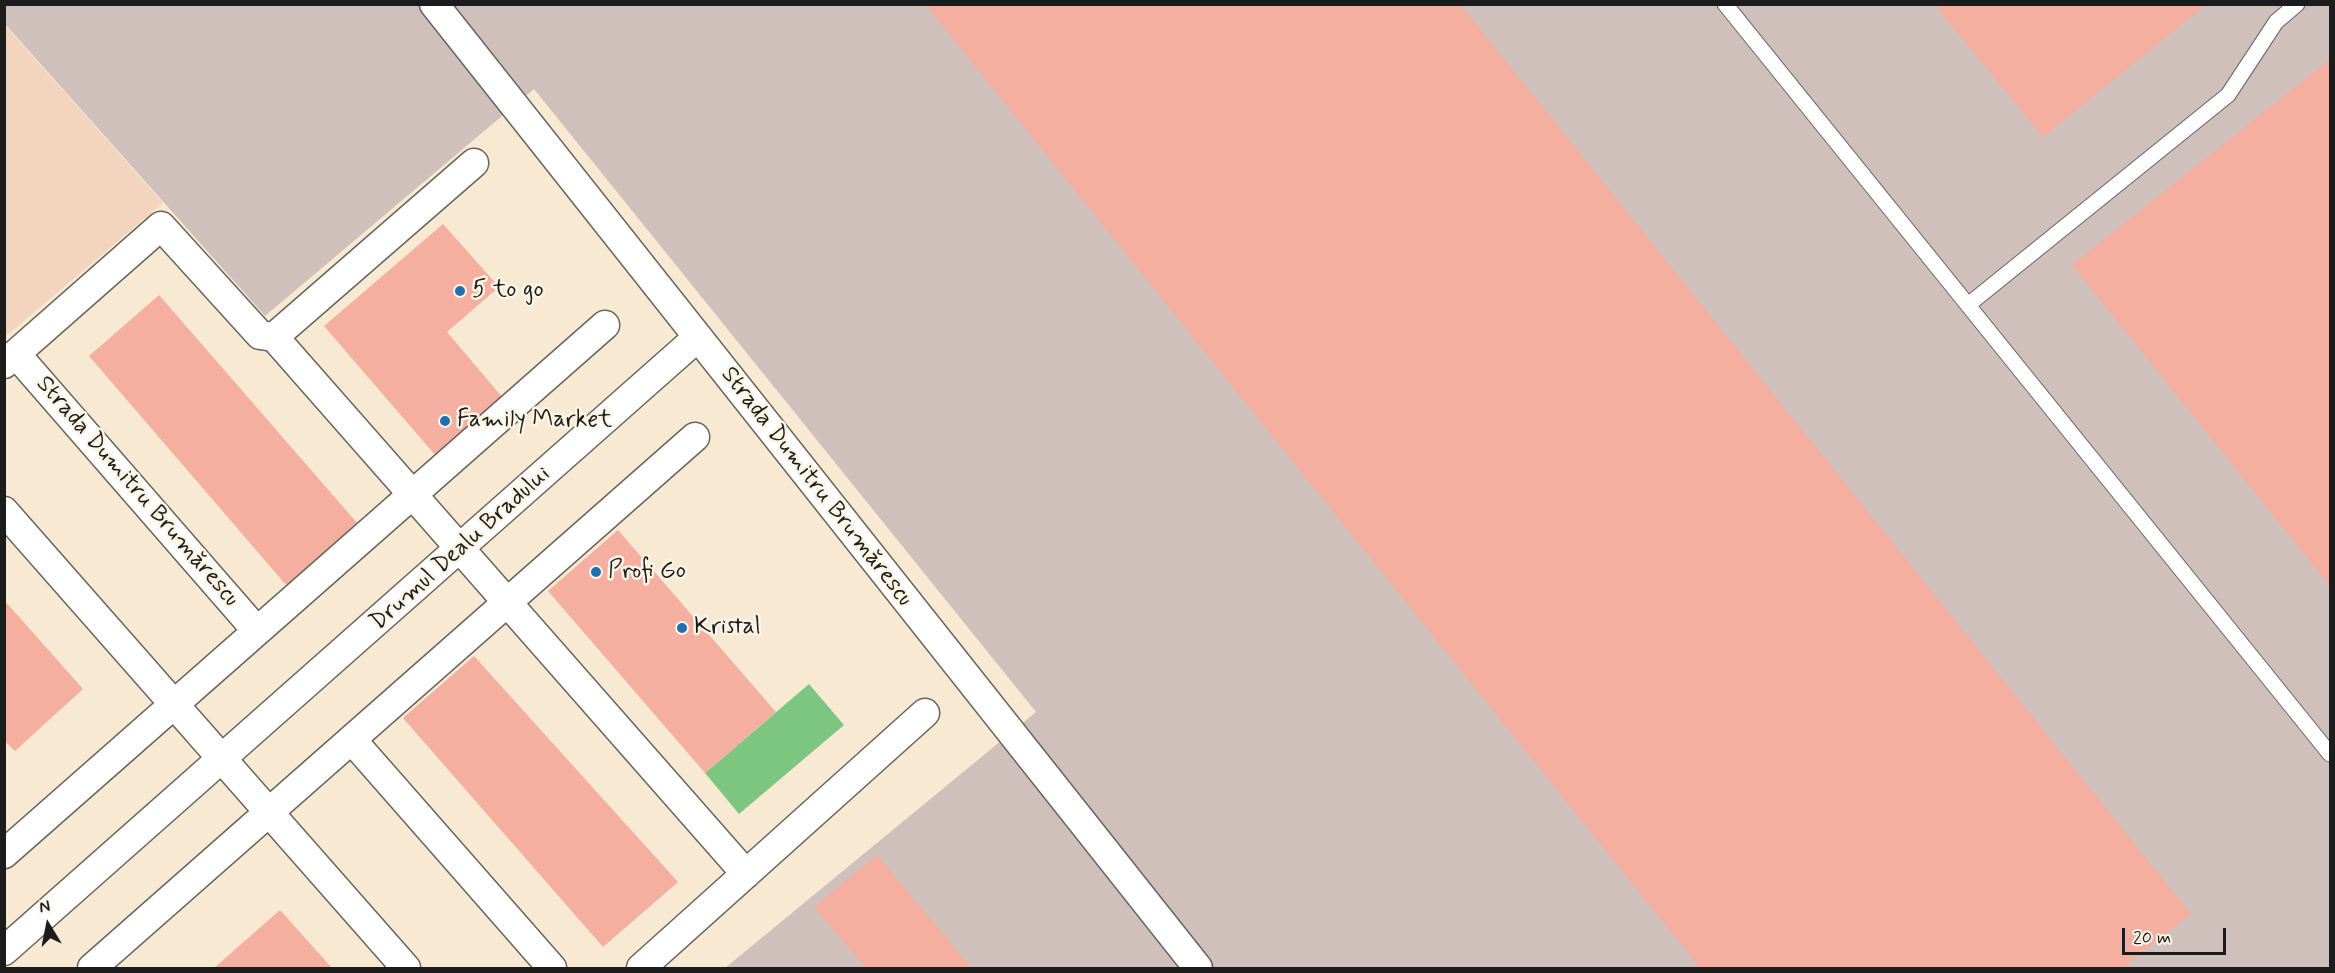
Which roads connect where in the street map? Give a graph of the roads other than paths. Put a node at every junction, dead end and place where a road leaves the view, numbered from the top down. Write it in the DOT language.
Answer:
graph roads {
  1 [pos="434,4"];
  2 [pos="1725,4"];
  3 [pos="2297,4"];
  4 [pos="474,164"];
  5 [pos="1968,306"];
  6 [pos="605,325"];
  7 [pos="698,337"];
  8 [pos="274,338"];
  9 [pos="10,359"];
  10 [pos="695,437"];
  11 [pos="413,494"];
  12 [pos="4,511"];
  13 [pos="460,549"];
  14 [pos="507,603"];
  15 [pos="257,631"];
  16 [pos="174,704"];
  17 [pos="926,713"];
  18 [pos="352,740"];
  19 [pos="2331,754"];
  20 [pos="223,759"];
  21 [pos="269,812"];
  22 [pos="9,841"];
  23 [pos="746,874"];
  24 [pos="4,951"];
  25 [pos="121,959"];
  26 [pos="1192,966"];
  27 [pos="92,969"];
  28 [pos="406,969"];
  29 [pos="552,969"];
  30 [pos="641,969"];
  1 -- 7 [label="street, Strada Dumitru Brumărescu"];
  2 -- 5 [label="lane"];
  3 -- 5 [label="lane"];
  4 -- 8 [label="street"];
  5 -- 19 [label="lane"];
  6 -- 11 [label="street"];
  7 -- 13 [label="street, Drumul Dealu Bradului"];
  7 -- 26 [label="street, Strada Dumitru Brumărescu"];
  8 -- 9 [label="street"];
  8 -- 11 [label="street"];
  9 -- 15 [label="street, Strada Dumitru Brumărescu"];
  10 -- 14 [label="street"];
  11 -- 13 [label="street"];
  11 -- 15 [label="street"];
  12 -- 16 [label="street"];
  13 -- 14 [label="street"];
  13 -- 20 [label="street, Drumul Dealu Bradului"];
  14 -- 18 [label="street"];
  14 -- 23 [label="street"];
  15 -- 16 [label="street"];
  16 -- 20 [label="street"];
  16 -- 22 [label="street"];
  17 -- 23 [label="street"];
  18 -- 21 [label="street"];
  18 -- 29 [label="street"];
  20 -- 21 [label="street"];
  20 -- 24 [label="street, Drumul Dealu Bradului"];
  21 -- 25 [label="street"];
  21 -- 28 [label="street"];
  23 -- 30 [label="street"];
  25 -- 27 [label="street"];
}
